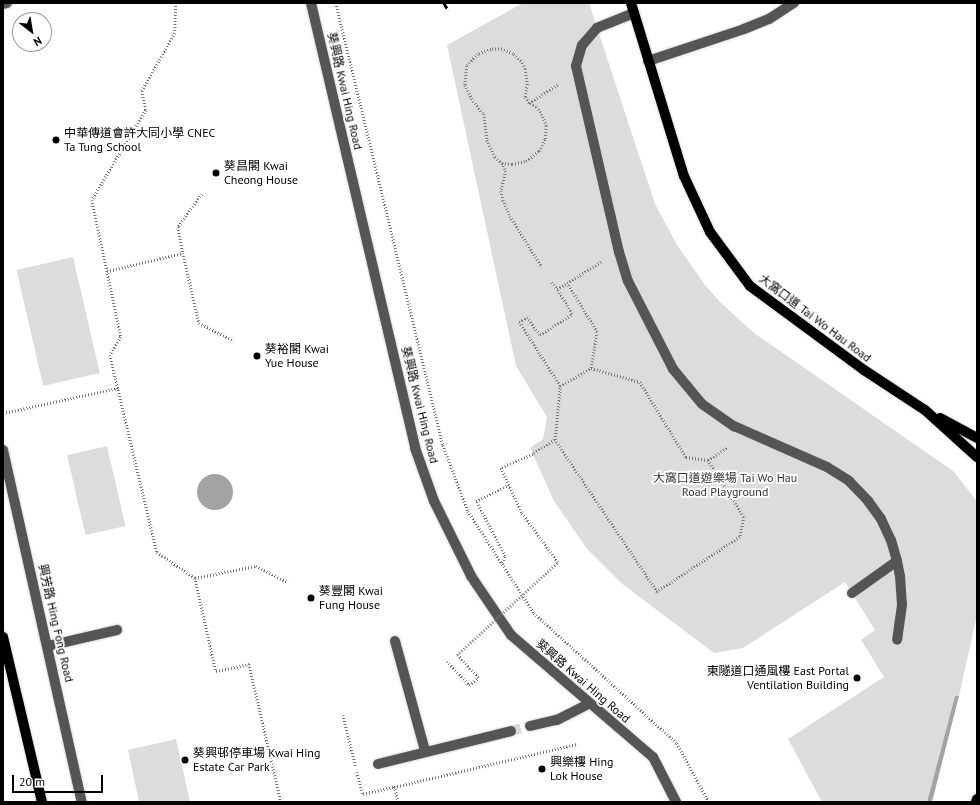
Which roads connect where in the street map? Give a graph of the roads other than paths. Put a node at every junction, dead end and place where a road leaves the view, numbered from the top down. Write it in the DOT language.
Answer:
graph roads {
  1 [pos="7,3"];
  2 [pos="311,3"];
  3 [pos="631,3"];
  4 [pos="794,3"];
  5 [pos="3,4"];
  6 [pos="634,13"];
  7 [pos="648,62"];
  8 [pos="925,410"];
  9 [pos="977,438"];
  10 [pos="3,450"];
  11 [pos="977,457"];
  12 [pos="898,561"];
  13 [pos="852,593"];
  14 [pos="117,630"];
  15 [pos="3,637"];
  16 [pos="898,640"];
  17 [pos="395,641"];
  18 [pos="48,646"];
  19 [pos="589,704"];
  20 [pos="530,726"];
  21 [pos="511,731"];
  22 [pos="425,752"];
  23 [pos="378,764"];
  24 [pos="977,799"];
  25 [pos="42,802"];
  26 [pos="82,802"];
  27 [pos="676,802"];
  28 [pos="976,802"];
  1 -- 5 [label="street"];
  2 -- 19 [label="street, 葵興路 Kwai Hing Road"];
  3 -- 6 [label="main road, 大窩口道 Tai Wo Hau Road"];
  4 -- 7 [label="street"];
  6 -- 7 [label="main road, 大窩口道 Tai Wo Hau Road"];
  6 -- 12 [label="street"];
  7 -- 8 [label="main road, 大窩口道 Tai Wo Hau Road"];
  8 -- 9 [label="main road"];
  8 -- 11 [label="main road, 大窩口道 Tai Wo Hau Road"];
  10 -- 18 [label="street, 興芳路 Hing Fong Road"];
  12 -- 13 [label="street"];
  12 -- 16 [label="street"];
  14 -- 18 [label="street"];
  15 -- 25 [label="main road"];
  17 -- 22 [label="street"];
  18 -- 26 [label="street, 興芳路 Hing Fong Road"];
  19 -- 20 [label="street"];
  19 -- 27 [label="street, 葵興路 Kwai Hing Road"];
  21 -- 22 [label="street"];
  22 -- 23 [label="street"];
  24 -- 28 [label="main road"];
}
